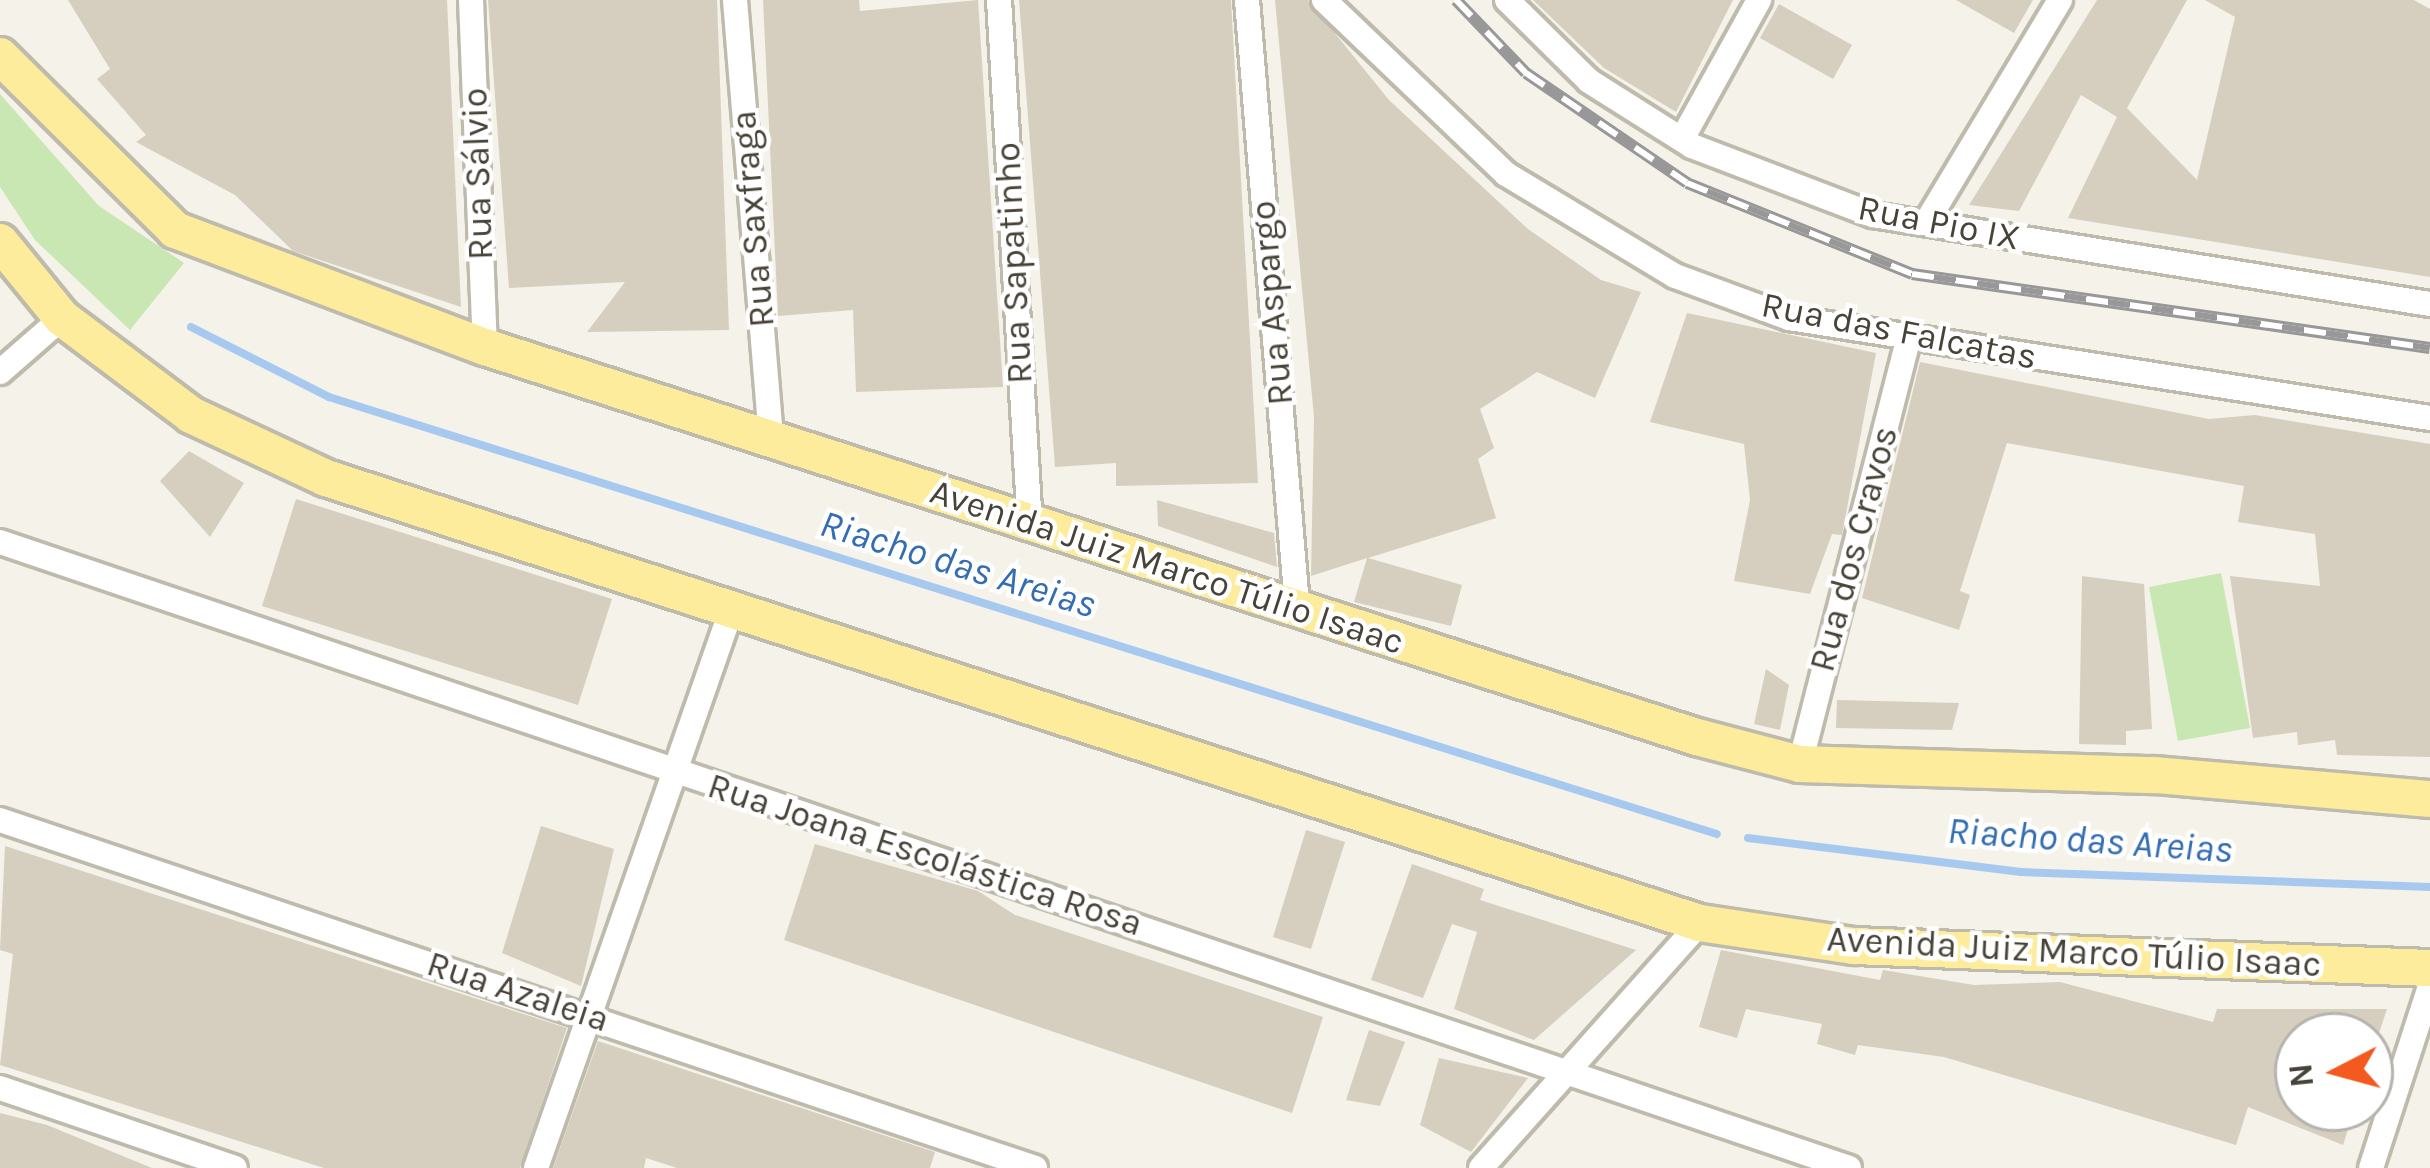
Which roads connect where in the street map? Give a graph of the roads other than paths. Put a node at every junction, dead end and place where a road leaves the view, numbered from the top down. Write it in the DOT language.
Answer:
graph roads {
  1 [pos="471,0"];
  2 [pos="735,0"];
  3 [pos="999,0"];
  4 [pos="1247,0"];
  5 [pos="1324,0"];
  6 [pos="1507,0"];
  7 [pos="1759,0"];
  8 [pos="2060,0"];
  9 [pos="0,56"];
  10 [pos="1682,139"];
  11 [pos="1926,224"];
  12 [pos="0,242"];
  13 [pos="2430,304"];
  14 [pos="62,318"];
  15 [pos="1910,334"];
  16 [pos="485,347"];
  17 [pos="0,373"];
  18 [pos="2430,418"];
  19 [pos="771,438"];
  20 [pos="1030,526"];
  21 [pos="0,542"];
  22 [pos="1297,606"];
  23 [pos="732,608"];
  24 [pos="1800,764"];
  25 [pos="675,771"];
  26 [pos="2430,799"];
  27 [pos="0,820"];
  28 [pos="1700,923"];
  29 [pos="2430,968"];
  30 [pos="2430,986"];
  31 [pos="589,1015"];
  32 [pos="1579,1070"];
  33 [pos="0,1088"];
  34 [pos="235,1168"];
  35 [pos="536,1168"];
  36 [pos="1035,1168"];
  37 [pos="1481,1168"];
  38 [pos="1849,1168"];
  39 [pos="2371,1168"];
  1 -- 16 [label="street, Rua Sálvio"];
  2 -- 19 [label="street, Rua Saxfraga"];
  3 -- 20 [label="street, Rua Sapatinho"];
  4 -- 22 [label="street, Rua Aspargo"];
  5 -- 15 [label="street, Rua das Falcatas"];
  6 -- 10 [label="street, Rua Pio IX"];
  7 -- 10 [label="street"];
  8 -- 11 [label="street"];
  9 -- 16 [label="main road, Avenida Juiz Marco Túlio Isaac"];
  10 -- 11 [label="street, Rua Pio IX"];
  11 -- 13 [label="street, Rua Pio IX"];
  12 -- 14 [label="main road, Avenida Juiz Marco Túlio Isaac"];
  14 -- 17 [label="street"];
  14 -- 23 [label="main road, Avenida Juiz Marco Túlio Isaac"];
  15 -- 18 [label="street, Rua das Falcatas"];
  15 -- 24 [label="street, Rua dos Cravos"];
  16 -- 19 [label="main road, Avenida Juiz Marco Túlio Isaac"];
  19 -- 20 [label="main road, Avenida Juiz Marco Túlio Isaac"];
  20 -- 22 [label="main road, Avenida Juiz Marco Túlio Isaac"];
  21 -- 25 [label="street, Rua Joana Escolástica Rosa"];
  22 -- 24 [label="main road, Avenida Juiz Marco Túlio Isaac"];
  23 -- 25 [label="street"];
  23 -- 28 [label="main road, Avenida Juiz Marco Túlio Isaac"];
  24 -- 26 [label="main road, Avenida Juiz Marco Túlio Isaac"];
  25 -- 31 [label="street"];
  25 -- 32 [label="street, Rua Joana Escolástica Rosa"];
  27 -- 31 [label="street, Rua Azaleia"];
  28 -- 29 [label="main road, Avenida Juiz Marco Túlio Isaac"];
  28 -- 32 [label="street"];
  30 -- 39 [label="street"];
  31 -- 35 [label="street"];
  31 -- 36 [label="street, Rua Azaleia"];
  32 -- 37 [label="street"];
  32 -- 38 [label="street, Rua Joana Escolástica Rosa"];
  33 -- 34 [label="street"];
}
